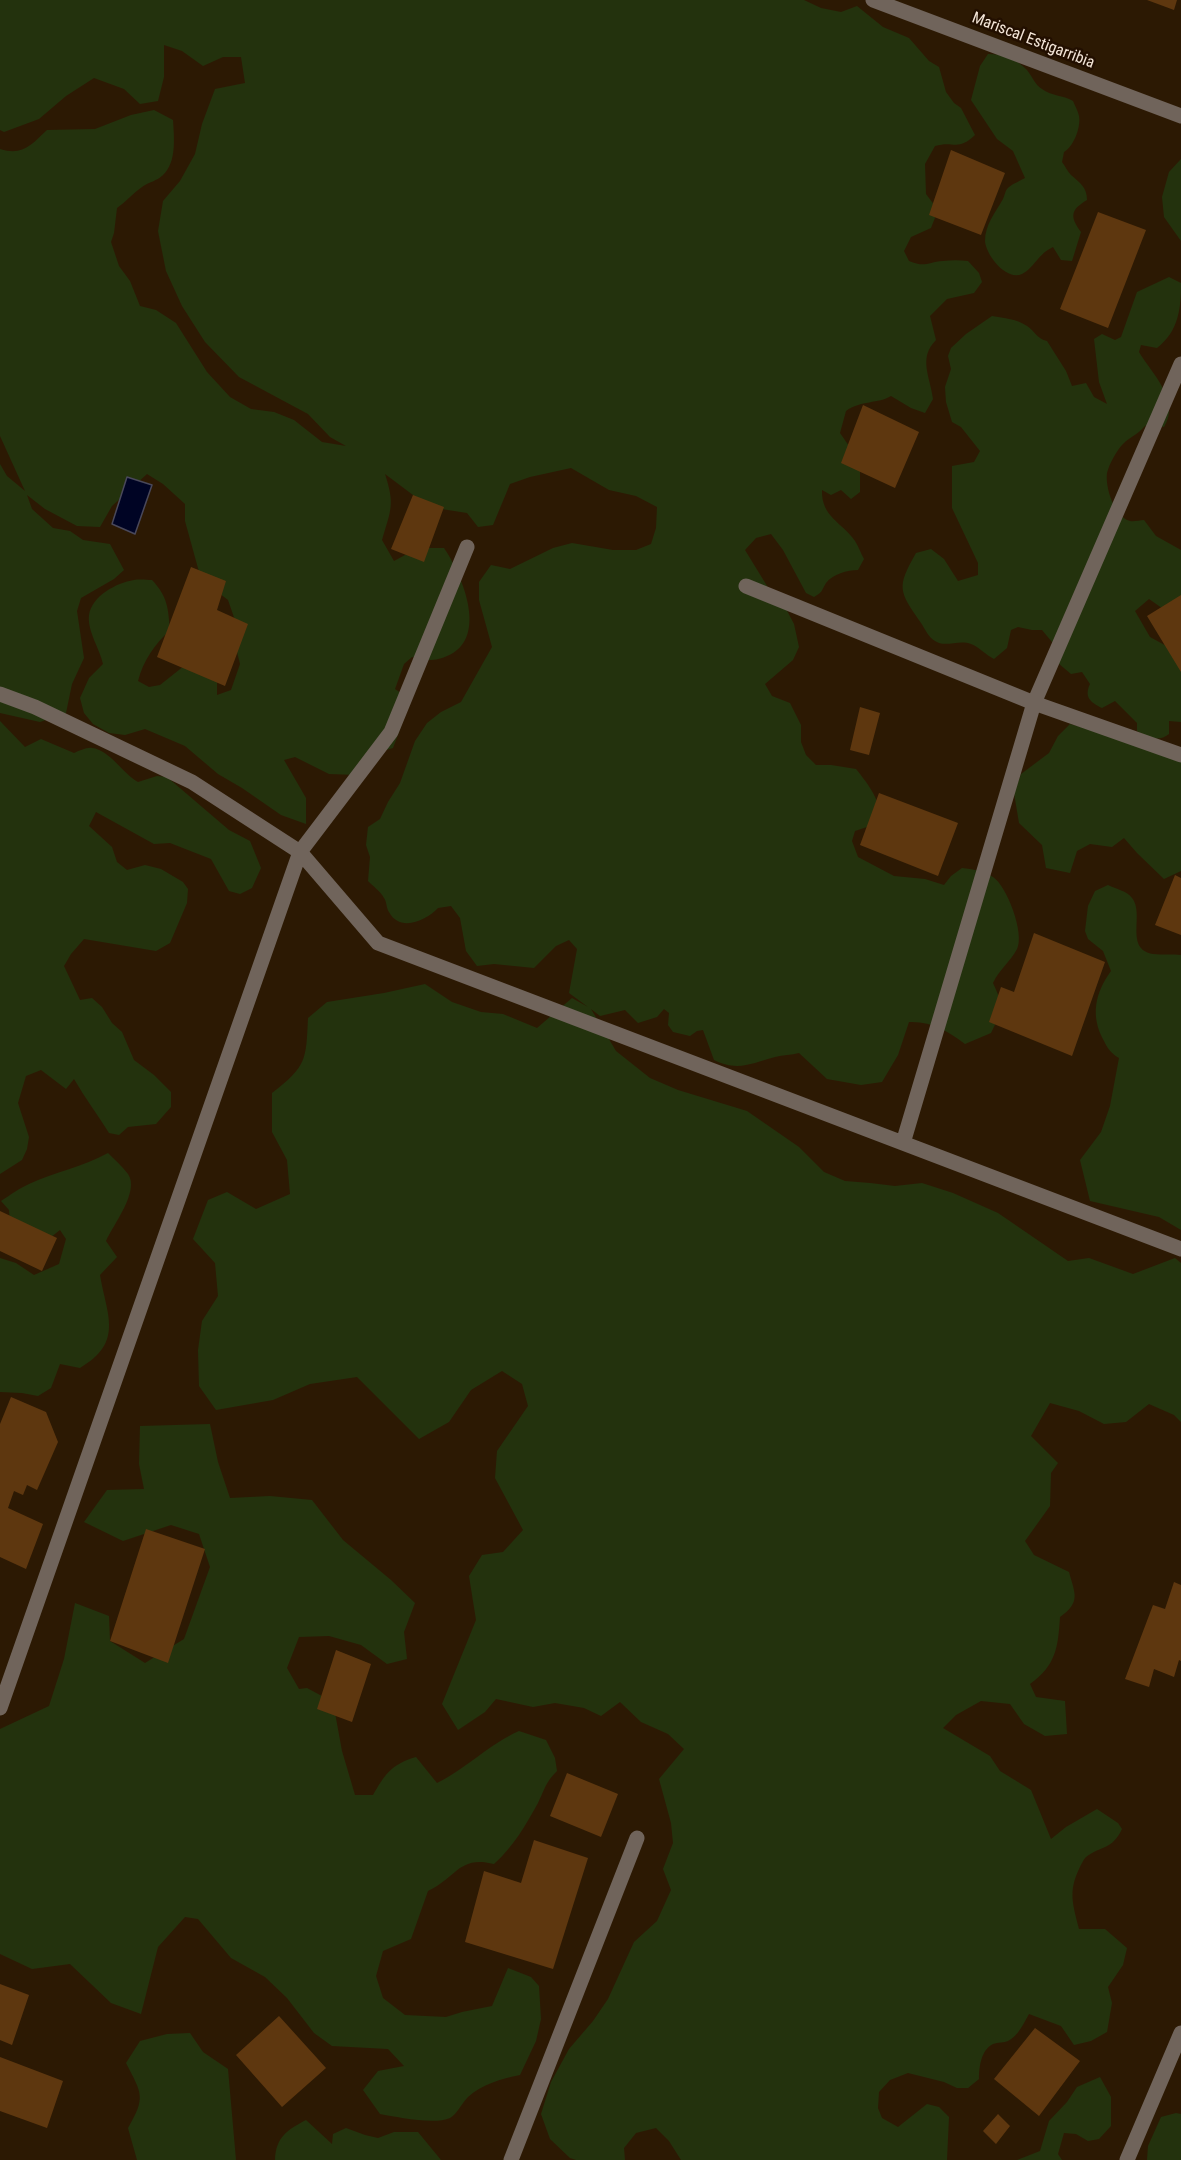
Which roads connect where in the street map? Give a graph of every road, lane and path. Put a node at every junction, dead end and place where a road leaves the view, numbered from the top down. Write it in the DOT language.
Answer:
graph roads {
  1 [pos="873,0"];
  2 [pos="1181,116"];
  3 [pos="1181,364"];
  4 [pos="467,547"];
  5 [pos="746,586"];
  6 [pos="0,694"];
  7 [pos="1034,703"];
  8 [pos="1181,755"];
  9 [pos="300,852"];
  10 [pos="903,1143"];
  11 [pos="1181,1249"];
  12 [pos="0,1708"];
  13 [pos="637,1838"];
  14 [pos="1181,2033"];
  15 [pos="511,2160"];
  16 [pos="1127,2160"];
  1 -- 2 [label="street, Mariscal Estigarribia"];
  3 -- 7 [label="street"];
  4 -- 9 [label="street"];
  5 -- 7 [label="street"];
  6 -- 9 [label="street"];
  7 -- 8 [label="street"];
  7 -- 10 [label="street"];
  9 -- 10 [label="street"];
  9 -- 12 [label="street"];
  10 -- 11 [label="street"];
  13 -- 15 [label="street"];
  14 -- 16 [label="street"];
}
